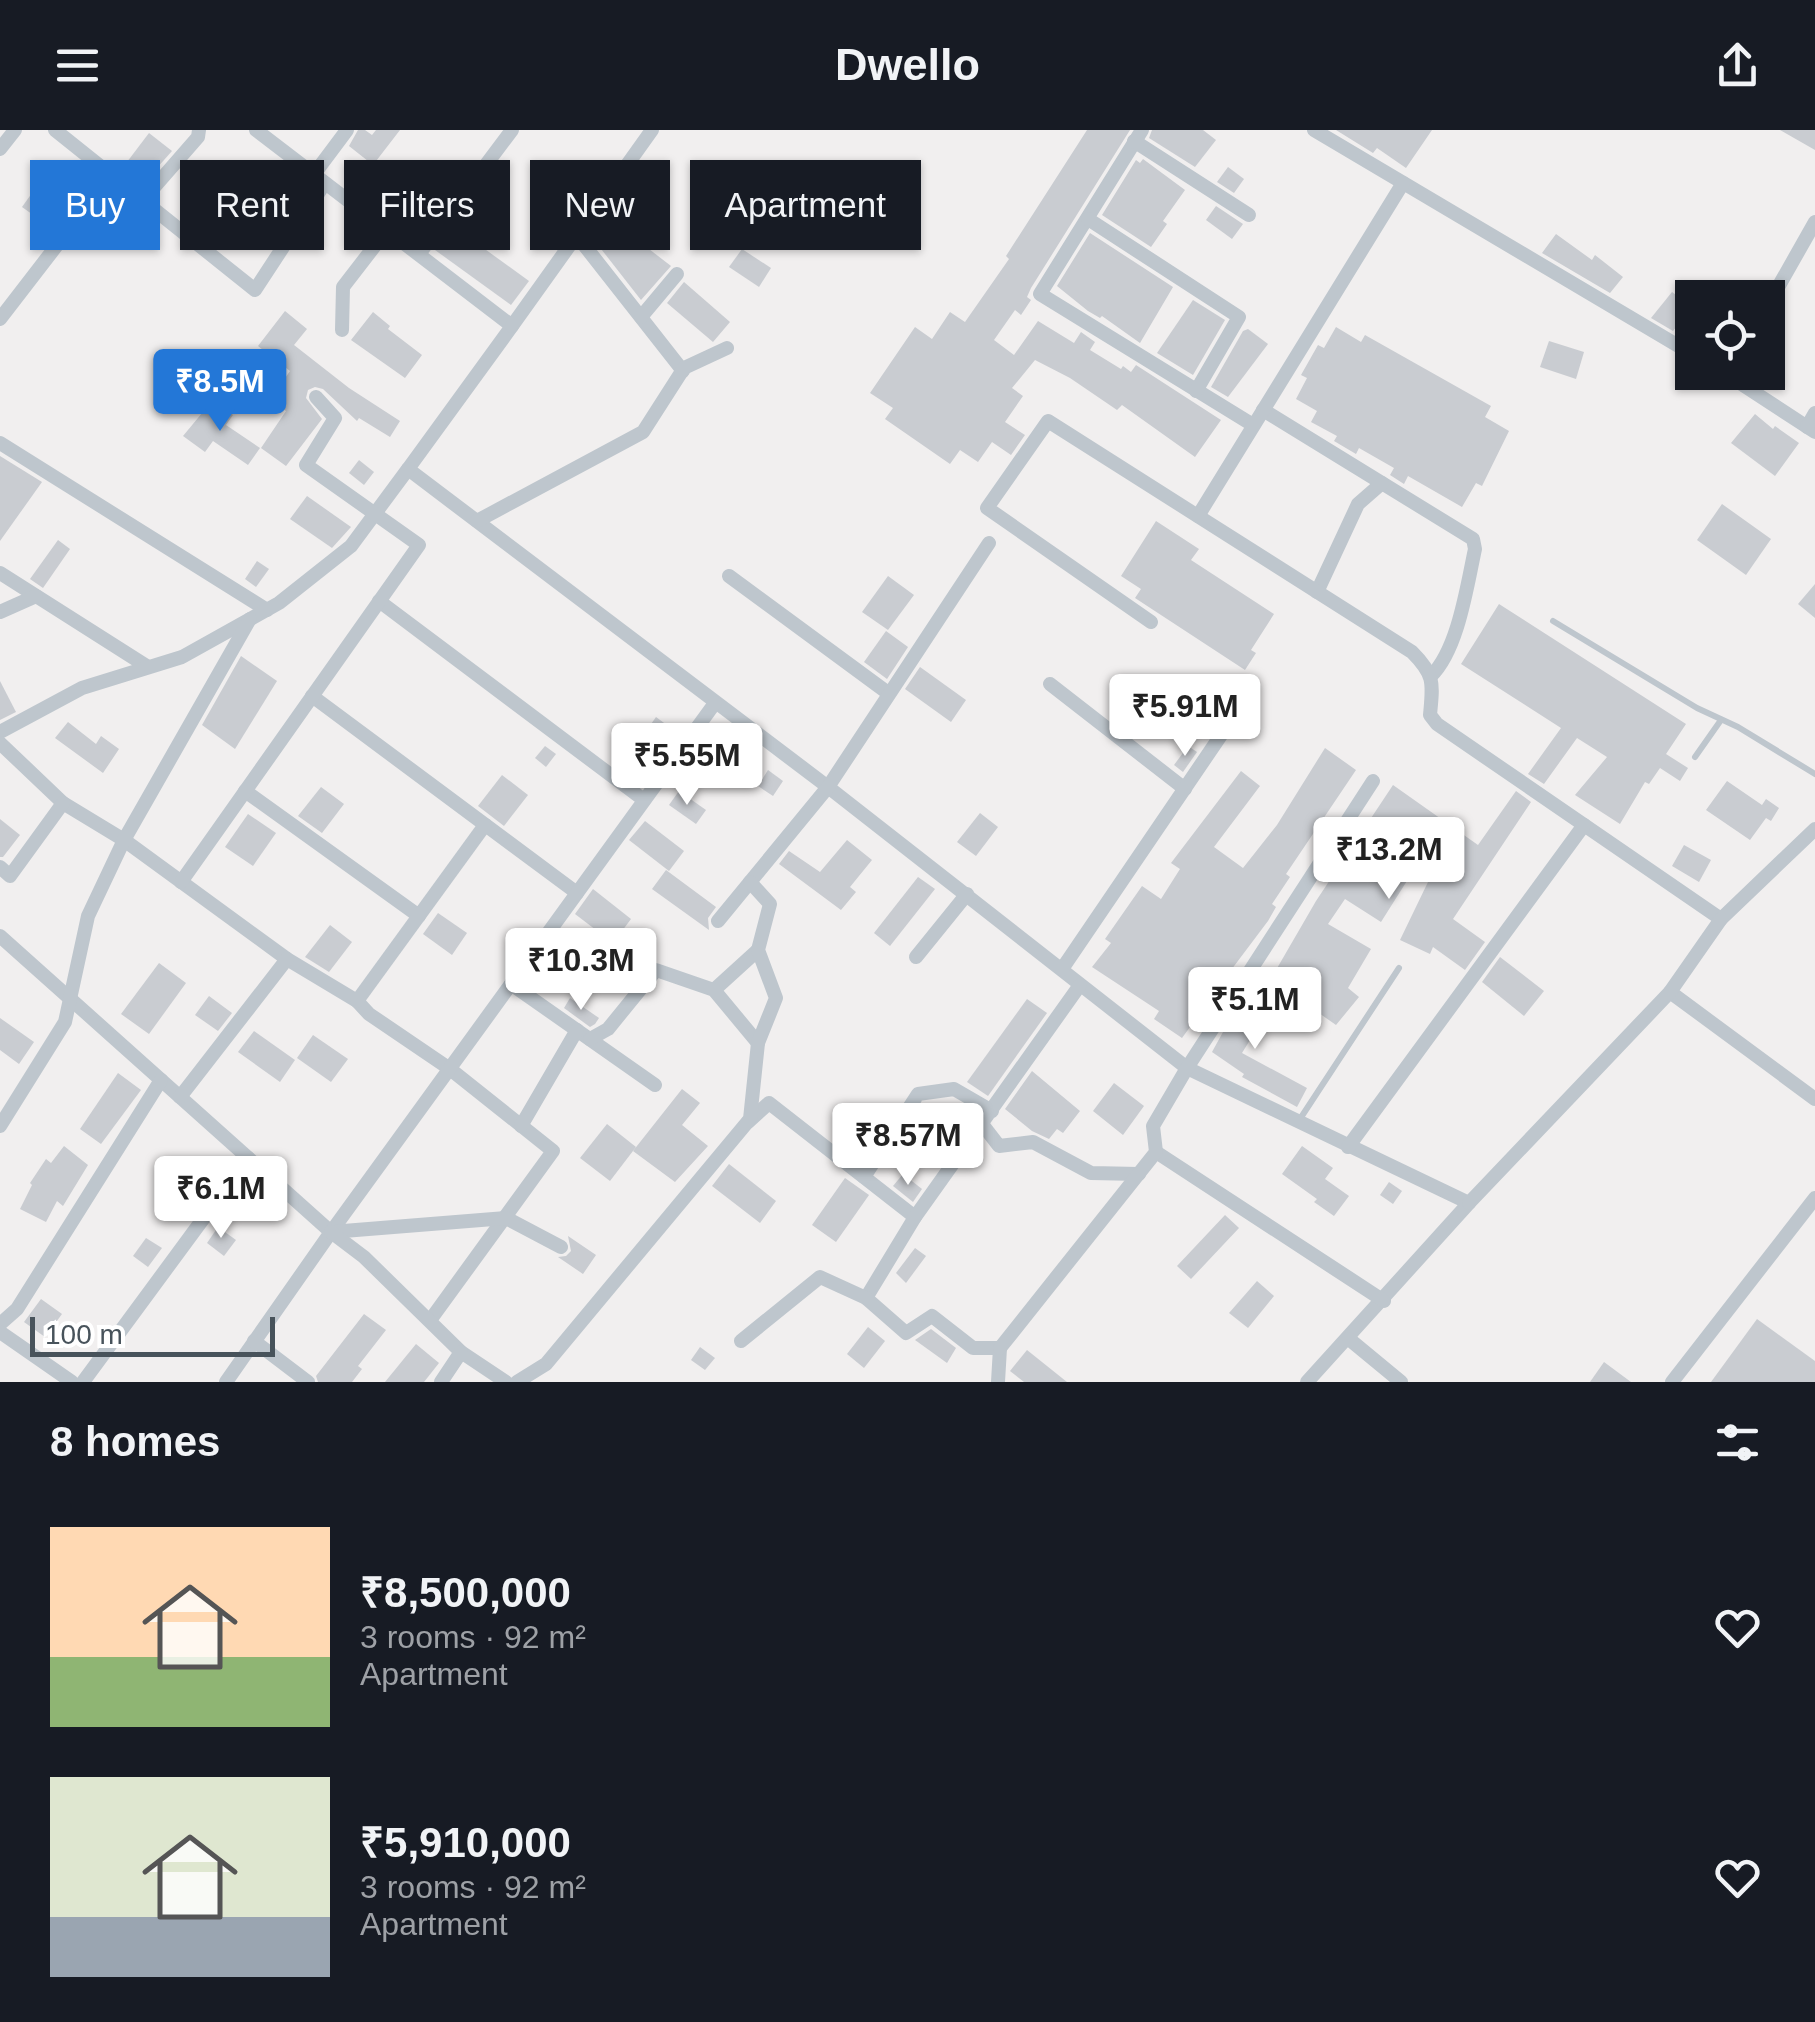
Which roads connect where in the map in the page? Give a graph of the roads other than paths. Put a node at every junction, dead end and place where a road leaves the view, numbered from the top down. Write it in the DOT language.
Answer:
graph roads {
  1 [pos="16,130"];
  2 [pos="55,130"];
  3 [pos="199,130"];
  4 [pos="256,130"];
  5 [pos="348,130"];
  6 [pos="512,130"];
  7 [pos="652,130"];
  8 [pos="1322,132"];
  9 [pos="1138,136"];
  10 [pos="0,149"];
  11 [pos="93,160"];
  12 [pos="295,160"];
  13 [pos="630,160"];
  14 [pos="324,172"];
  15 [pos="160,181"];
  16 [pos="324,182"];
  17 [pos="1403,182"];
  18 [pos="344,197"];
  19 [pos="160,214"];
  20 [pos="1250,215"];
  21 [pos="1088,220"];
  22 [pos="1815,222"];
  23 [pos="180,230"];
  24 [pos="53,250"];
  25 [pos="205,250"];
  26 [pos="278,250"];
  27 [pos="372,250"];
  28 [pos="414,250"];
  29 [pos="566,250"];
  30 [pos="587,250"];
  31 [pos="419,254"];
  32 [pos="678,274"];
  33 [pos="1782,280"];
  34 [pos="641,317"];
  35 [pos="0,319"];
  36 [pos="512,326"];
  37 [pos="342,330"];
  38 [pos="1675,344"];
  39 [pos="727,348"];
  40 [pos="683,371"];
  41 [pos="1755,390"];
  42 [pos="1196,391"];
  43 [pos="316,397"];
  44 [pos="1263,410"];
  45 [pos="1812,424"];
  46 [pos="1254,426"];
  47 [pos="0,442"];
  48 [pos="408,469"];
  49 [pos="1382,483"];
  50 [pos="374,515"];
  51 [pos="1198,516"];
  52 [pos="477,522"];
  53 [pos="989,543"];
  54 [pos="0,574"];
  55 [pos="728,576"];
  56 [pos="1317,592"];
  57 [pos="36,596"];
  58 [pos="379,601"];
  59 [pos="266,610"];
  60 [pos="0,612"];
  61 [pos="250,619"];
  62 [pos="1151,622"];
  63 [pos="1553,622"];
  64 [pos="148,667"];
  65 [pos="1431,676"];
  66 [pos="1050,684"];
  67 [pos="888,693"];
  68 [pos="312,696"];
  69 [pos="715,704"];
  70 [pos="1232,718"];
  71 [pos="1720,720"];
  72 [pos="0,732"];
  73 [pos="0,743"];
  74 [pos="1696,758"];
  75 [pos="1815,774"];
  76 [pos="1373,781"];
  77 [pos="828,786"];
  78 [pos="1185,789"];
  79 [pos="245,791"];
  80 [pos="644,800"];
  81 [pos="63,803"];
  82 [pos="485,825"];
  83 [pos="1584,825"];
  84 [pos="1815,829"];
  85 [pos="124,840"];
  86 [pos="0,867"];
  87 [pos="181,882"];
  88 [pos="750,882"];
  89 [pos="577,894"];
  90 [pos="966,894"];
  91 [pos="419,916"];
  92 [pos="1721,919"];
  93 [pos="718,921"];
  94 [pos="0,936"];
  95 [pos="758,950"];
  96 [pos="916,957"];
  97 [pos="287,959"];
  98 [pos="1399,968"];
  99 [pos="1062,969"];
  100 [pos="512,984"];
  101 [pos="1080,985"];
  102 [pos="714,990"];
  103 [pos="1670,992"];
  104 [pos="70,999"];
  105 [pos="357,1002"];
  106 [pos="583,1035"];
  107 [pos="758,1044"];
  108 [pos="1186,1068"];
  109 [pos="450,1069"];
  110 [pos="161,1080"];
  111 [pos="655,1086"];
  112 [pos="180,1097"];
  113 [pos="1815,1098"];
  114 [pos="992,1110"];
  115 [pos="747,1123"];
  116 [pos="1298,1123"];
  117 [pos="982,1124"];
  118 [pos="0,1126"];
  119 [pos="521,1126"];
  120 [pos="1348,1147"];
  121 [pos="1156,1152"];
  122 [pos="248,1158"];
  123 [pos="1139,1174"];
  124 [pos="864,1177"];
  125 [pos="1815,1198"];
  126 [pos="1469,1203"];
  127 [pos="916,1217"];
  128 [pos="506,1218"];
  129 [pos="331,1232"];
  130 [pos="561,1247"];
  131 [pos="866,1298"];
  132 [pos="1384,1300"];
  133 [pos="431,1319"];
  134 [pos="0,1324"];
  135 [pos="0,1332"];
  136 [pos="1349,1339"];
  137 [pos="741,1341"];
  138 [pos="254,1342"];
  139 [pos="1000,1348"];
  140 [pos="462,1352"];
  141 [pos="72,1382"];
  142 [pos="83,1382"];
  143 [pos="226,1382"];
  144 [pos="308,1382"];
  145 [pos="441,1382"];
  146 [pos="506,1382"];
  147 [pos="517,1382"];
  148 [pos="998,1382"];
  149 [pos="1307,1382"];
  150 [pos="1401,1382"];
  151 [pos="1672,1382"];
  1 -- 10 [label="street"];
  2 -- 11 [label="street"];
  3 -- 15 [label="street"];
  4 -- 12 [label="street"];
  5 -- 14 [label="street"];
  6 -- 31 [label="street"];
  7 -- 13 [label="street"];
  8 -- 17 [label="street"];
  9 -- 20 [label="street"];
  9 -- 21 [label="street"];
  16 -- 18 [label="street"];
  17 -- 38 [label="street"];
  17 -- 44 [label="street"];
  19 -- 23 [label="street"];
  21 -- 42 [label="street"];
  21 -- 42 [label="street"];
  22 -- 33 [label="street"];
  24 -- 35 [label="street"];
  25 -- 26 [label="street"];
  27 -- 37 [label="street"];
  28 -- 31 [label="street"];
  29 -- 36 [label="street"];
  30 -- 34 [label="street"];
  31 -- 36 [label="street"];
  32 -- 34 [label="street"];
  34 -- 40 [label="street"];
  36 -- 48 [label="street"];
  39 -- 40 [label="street"];
  40 -- 52 [label="street"];
  41 -- 45 [label="street"];
  42 -- 46 [label="street"];
  43 -- 50 [label="street"];
  44 -- 46 [label="street"];
  44 -- 49 [label="street"];
  46 -- 51 [label="street"];
  47 -- 59 [label="street"];
  48 -- 50 [label="street"];
  48 -- 52 [label="street"];
  49 -- 56 [label="street"];
  49 -- 65 [label="street"];
  50 -- 58 [label="street"];
  50 -- 59 [label="street"];
  51 -- 56 [label="street"];
  51 -- 62 [label="street"];
  52 -- 69 [label="street"];
  53 -- 67 [label="street"];
  54 -- 57 [label="street"];
  55 -- 67 [label="street"];
  56 -- 65 [label="street"];
  57 -- 60 [label="street"];
  57 -- 64 [label="street"];
  58 -- 68 [label="street"];
  58 -- 80 [label="street"];
  59 -- 61 [label="street"];
  61 -- 64 [label="street"];
  61 -- 85 [label="street"];
  63 -- 71 [label="lane"];
  64 -- 72 [label="street"];
  65 -- 83 [label="street"];
  66 -- 78 [label="street"];
  67 -- 77 [label="street"];
  68 -- 79 [label="street"];
  68 -- 82 [label="street"];
  69 -- 77 [label="street"];
  69 -- 80 [label="street"];
  70 -- 78 [label="street"];
  71 -- 74 [label="lane"];
  71 -- 75 [label="lane"];
  73 -- 81 [label="street"];
  76 -- 108 [label="street"];
  77 -- 88 [label="street"];
  77 -- 90 [label="street"];
  78 -- 99 [label="street"];
  79 -- 87 [label="street"];
  79 -- 91 [label="street"];
  80 -- 89 [label="street"];
  81 -- 85 [label="street"];
  81 -- 86 [label="street"];
  82 -- 89 [label="street"];
  82 -- 91 [label="street"];
  83 -- 92 [label="street"];
  83 -- 120 [label="street"];
  84 -- 92 [label="street"];
  85 -- 87 [label="street"];
  85 -- 104 [label="street"];
  87 -- 97 [label="street"];
  88 -- 93 [label="street"];
  88 -- 95 [label="street"];
  89 -- 100 [label="street"];
  90 -- 96 [label="street"];
  90 -- 99 [label="street"];
  91 -- 105 [label="street"];
  92 -- 103 [label="street"];
  94 -- 104 [label="street"];
  95 -- 102 [label="street"];
  95 -- 107 [label="street"];
  97 -- 105 [label="street"];
  97 -- 112 [label="street"];
  98 -- 116 [label="lane"];
  99 -- 101 [label="street"];
  100 -- 106 [label="street"];
  100 -- 109 [label="street"];
  101 -- 108 [label="street"];
  101 -- 114 [label="street"];
  102 -- 106 [label="street"];
  102 -- 107 [label="street"];
  103 -- 113 [label="street"];
  103 -- 126 [label="street"];
  104 -- 110 [label="street"];
  104 -- 118 [label="street"];
  105 -- 109 [label="street"];
  106 -- 111 [label="street"];
  106 -- 119 [label="street"];
  107 -- 115 [label="street"];
  108 -- 116 [label="street"];
  108 -- 121 [label="street"];
  109 -- 119 [label="street"];
  109 -- 129 [label="street"];
  110 -- 112 [label="street"];
  110 -- 134 [label="street"];
  112 -- 122 [label="street"];
  114 -- 117 [label="street"];
  114 -- 124 [label="street"];
  115 -- 124 [label="street"];
  115 -- 147 [label="street"];
  116 -- 120 [label="street"];
  117 -- 123 [label="street"];
  117 -- 127 [label="street"];
  119 -- 128 [label="street"];
  120 -- 126 [label="street"];
  121 -- 123 [label="street"];
  121 -- 132 [label="street"];
  122 -- 129 [label="street"];
  122 -- 142 [label="street"];
  123 -- 139 [label="street"];
  124 -- 127 [label="street"];
  125 -- 151 [label="street"];
  126 -- 132 [label="street"];
  127 -- 131 [label="street"];
  128 -- 129 [label="street"];
  128 -- 130 [label="street"];
  128 -- 133 [label="street"];
  129 -- 133 [label="street"];
  129 -- 138 [label="street"];
  131 -- 137 [label="street"];
  131 -- 139 [label="street"];
  132 -- 136 [label="street"];
  133 -- 140 [label="street"];
  135 -- 141 [label="street"];
  136 -- 149 [label="street"];
  136 -- 150 [label="street"];
  138 -- 143 [label="street"];
  138 -- 144 [label="street"];
  139 -- 148 [label="street"];
  140 -- 145 [label="street"];
  140 -- 146 [label="street"];
}
